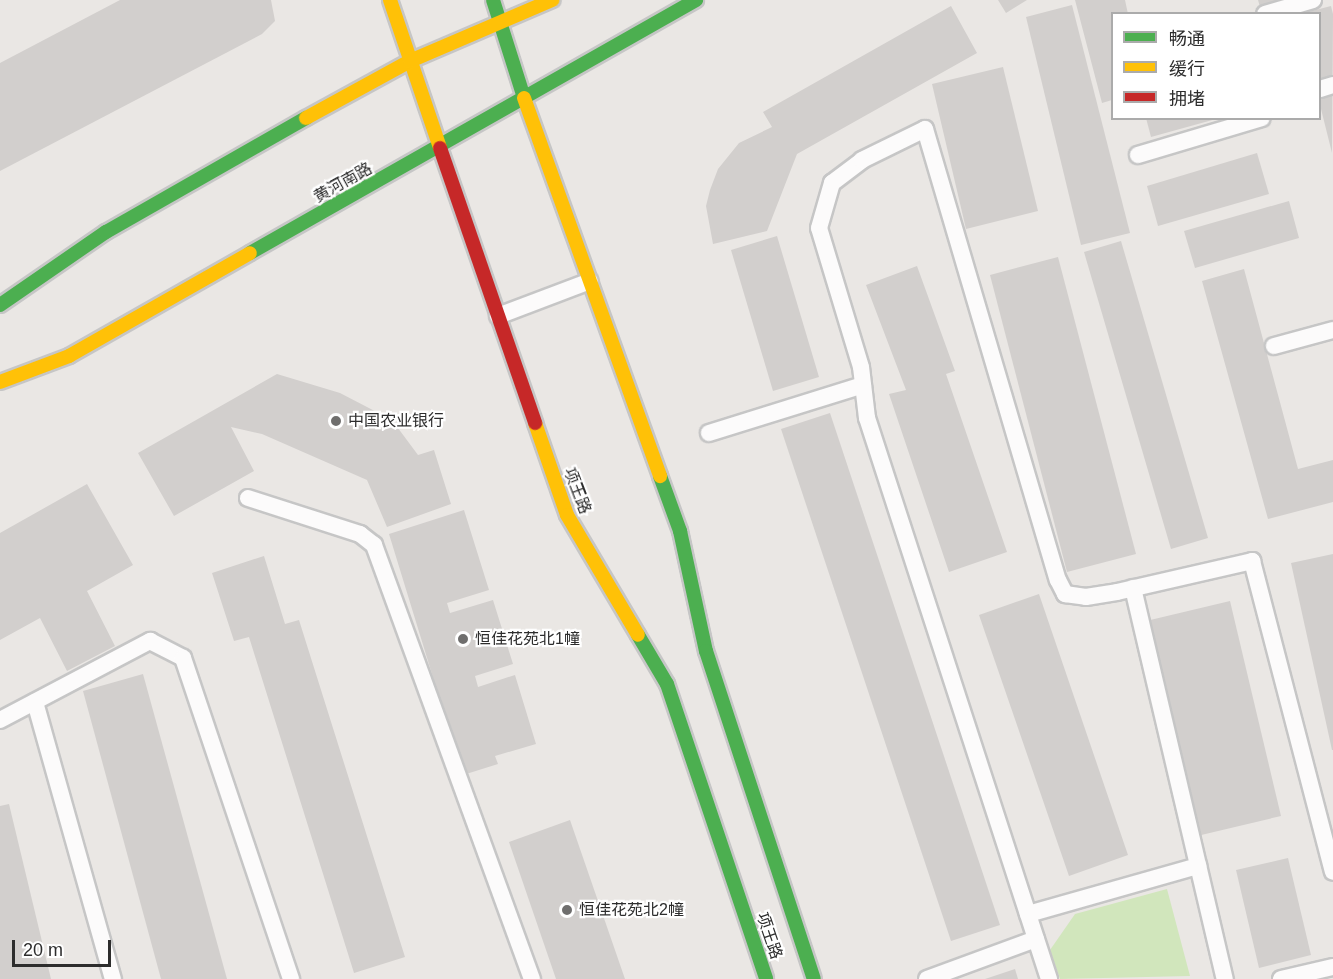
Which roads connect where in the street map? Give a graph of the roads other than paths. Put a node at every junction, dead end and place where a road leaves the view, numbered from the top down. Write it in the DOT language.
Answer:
graph roads {
  1 [pos="390,0"];
  2 [pos="493,0"];
  3 [pos="552,0"];
  4 [pos="696,0"];
  5 [pos="1313,0"];
  6 [pos="1272,12"];
  7 [pos="500,24"];
  8 [pos="410,61"];
  9 [pos="524,98"];
  10 [pos="1255,120"];
  11 [pos="440,148"];
  12 [pos="1138,155"];
  13 [pos="590,281"];
  14 [pos="0,305"];
  15 [pos="498,316"];
  16 [pos="1333,330"];
  17 [pos="1274,346"];
  18 [pos="0,382"];
  19 [pos="863,385"];
  20 [pos="709,433"];
  21 [pos="248,498"];
  22 [pos="1133,588"];
  23 [pos="34,702"];
  24 [pos="0,720"];
  25 [pos="1198,866"];
  26 [pos="1333,872"];
  27 [pos="1028,914"];
  28 [pos="1036,939"];
  29 [pos="1333,967"];
  30 [pos="113,979"];
  31 [pos="291,979"];
  32 [pos="532,979"];
  33 [pos="766,979"];
  34 [pos="814,979"];
  35 [pos="927,979"];
  36 [pos="1049,979"];
  37 [pos="1225,979"];
  38 [pos="1281,979"];
  1 -- 8 [label="main road, 项王路"];
  2 -- 7 [label="main road, 项王路"];
  3 -- 7 [label="main road"];
  4 -- 9 [label="main road, 黄河南路"];
  5 -- 6 [label="lane"];
  7 -- 8 [label="main road"];
  7 -- 9 [label="main road, 项王路"];
  8 -- 11 [label="main road, 项王路"];
  8 -- 14 [label="main road"];
  9 -- 11 [label="main road, 黄河南路"];
  9 -- 13 [label="main road, 项王路"];
  10 -- 12 [label="lane"];
  11 -- 15 [label="main road, 项王路"];
  11 -- 18 [label="main road, 黄河南路"];
  13 -- 15 [label="lane"];
  13 -- 34 [label="main road, 项王路"];
  15 -- 33 [label="main road, 项王路"];
  16 -- 17 [label="lane"];
  19 -- 20 [label="lane"];
  19 -- 22 [label="lane"];
  19 -- 27 [label="lane"];
  21 -- 32 [label="lane"];
  22 -- 25 [label="lane"];
  22 -- 26 [label="lane"];
  23 -- 24 [label="lane"];
  23 -- 30 [label="lane"];
  23 -- 31 [label="lane"];
  25 -- 27 [label="lane"];
  25 -- 37 [label="lane"];
  27 -- 28 [label="lane"];
  28 -- 35 [label="lane"];
  28 -- 36 [label="lane"];
  29 -- 38 [label="lane"];
}
